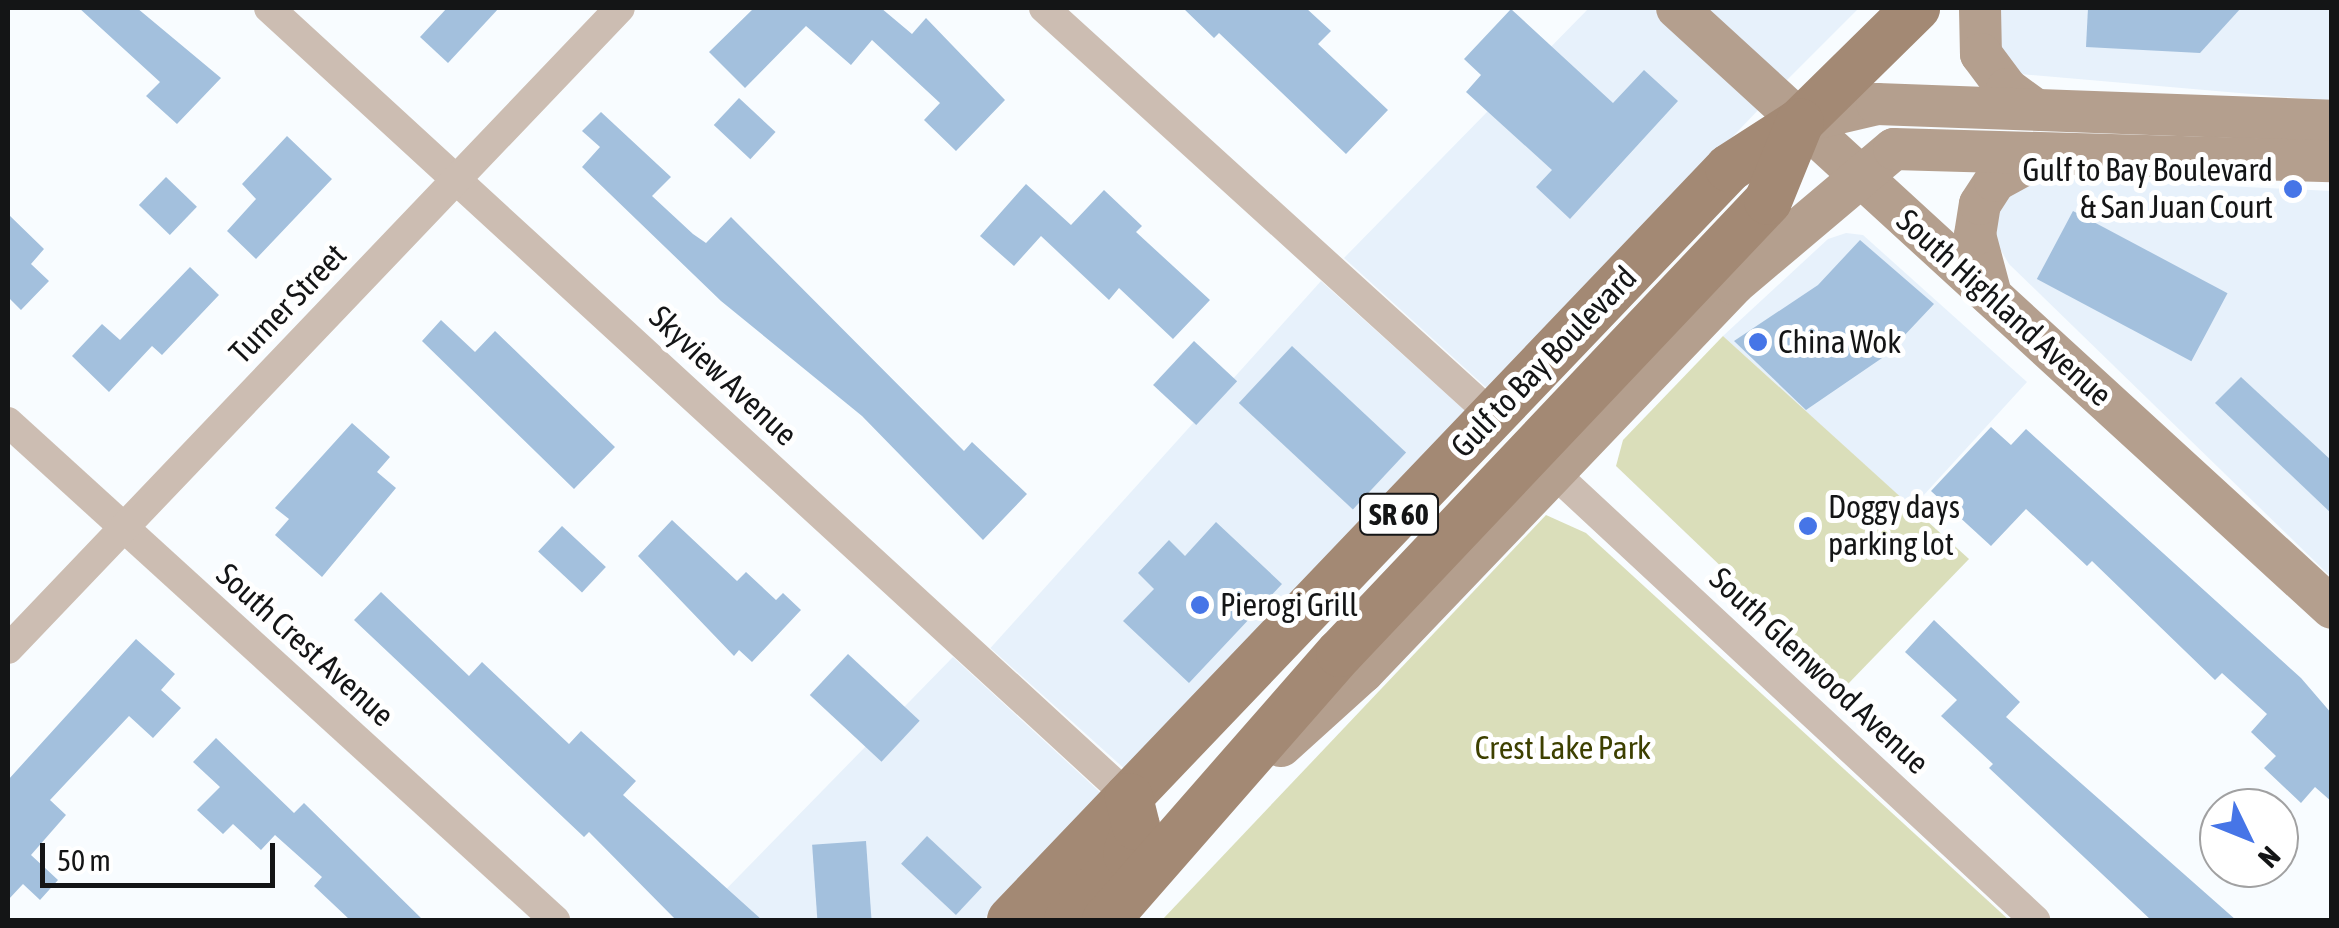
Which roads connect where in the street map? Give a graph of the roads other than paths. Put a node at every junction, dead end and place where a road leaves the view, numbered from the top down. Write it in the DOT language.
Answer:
graph roads {
  1 [pos="269,8"];
  2 [pos="620,8"];
  3 [pos="1044,8"];
  4 [pos="1677,8"];
  5 [pos="1916,8"];
  6 [pos="1980,8"];
  7 [pos="2035,109"];
  8 [pos="2332,121"];
  9 [pos="1800,122"];
  10 [pos="2042,155"];
  11 [pos="2332,161"];
  12 [pos="1860,177"];
  13 [pos="456,178"];
  14 [pos="1991,295"];
  15 [pos="1493,416"];
  16 [pos="8,422"];
  17 [pos="1554,472"];
  18 [pos="123,528"];
  19 [pos="2332,608"];
  20 [pos="8,649"];
  21 [pos="1129,797"];
  22 [pos="1196,824"];
  23 [pos="555,920"];
  24 [pos="1011,920"];
  25 [pos="1068,920"];
  26 [pos="1106,920"];
  27 [pos="2035,920"];
  1 -- 13 [label="street, Skyview Avenue"];
  2 -- 13 [label="street, Turner Street"];
  3 -- 15 [label="street"];
  4 -- 9 [label="street, South Highland Avenue"];
  5 -- 9 [label="main road, SR 60"];
  6 -- 7 [label="street"];
  7 -- 8 [label="street, Gulf to Bay Boulevard"];
  7 -- 9 [label="street, Gulf to Bay Boulevard"];
  9 -- 12 [label="street, South Highland Avenue"];
  9 -- 15 [label="main road, Gulf to Bay Boulevard / SR 60"];
  9 -- 22 [label="main road, Gulf to Bay Boulevard / SR 60"];
  10 -- 11 [label="street"];
  10 -- 12 [label="street"];
  10 -- 14 [label="street"];
  12 -- 14 [label="street, South Highland Avenue"];
  12 -- 17 [label="street"];
  13 -- 18 [label="street, Turner Street"];
  13 -- 21 [label="street, Skyview Avenue"];
  14 -- 19 [label="street, South Highland Avenue"];
  15 -- 21 [label="main road, Gulf to Bay Boulevard / SR 60"];
  16 -- 18 [label="street, South Crest Avenue"];
  17 -- 22 [label="street"];
  17 -- 27 [label="street, South Glenwood Avenue"];
  18 -- 20 [label="street, Turner Street"];
  18 -- 23 [label="street, South Crest Avenue"];
  21 -- 24 [label="main road, Gulf to Bay Boulevard / SR 60"];
  21 -- 25 [label="main road"];
  22 -- 26 [label="main road, Gulf to Bay Boulevard / SR 60"];
}
